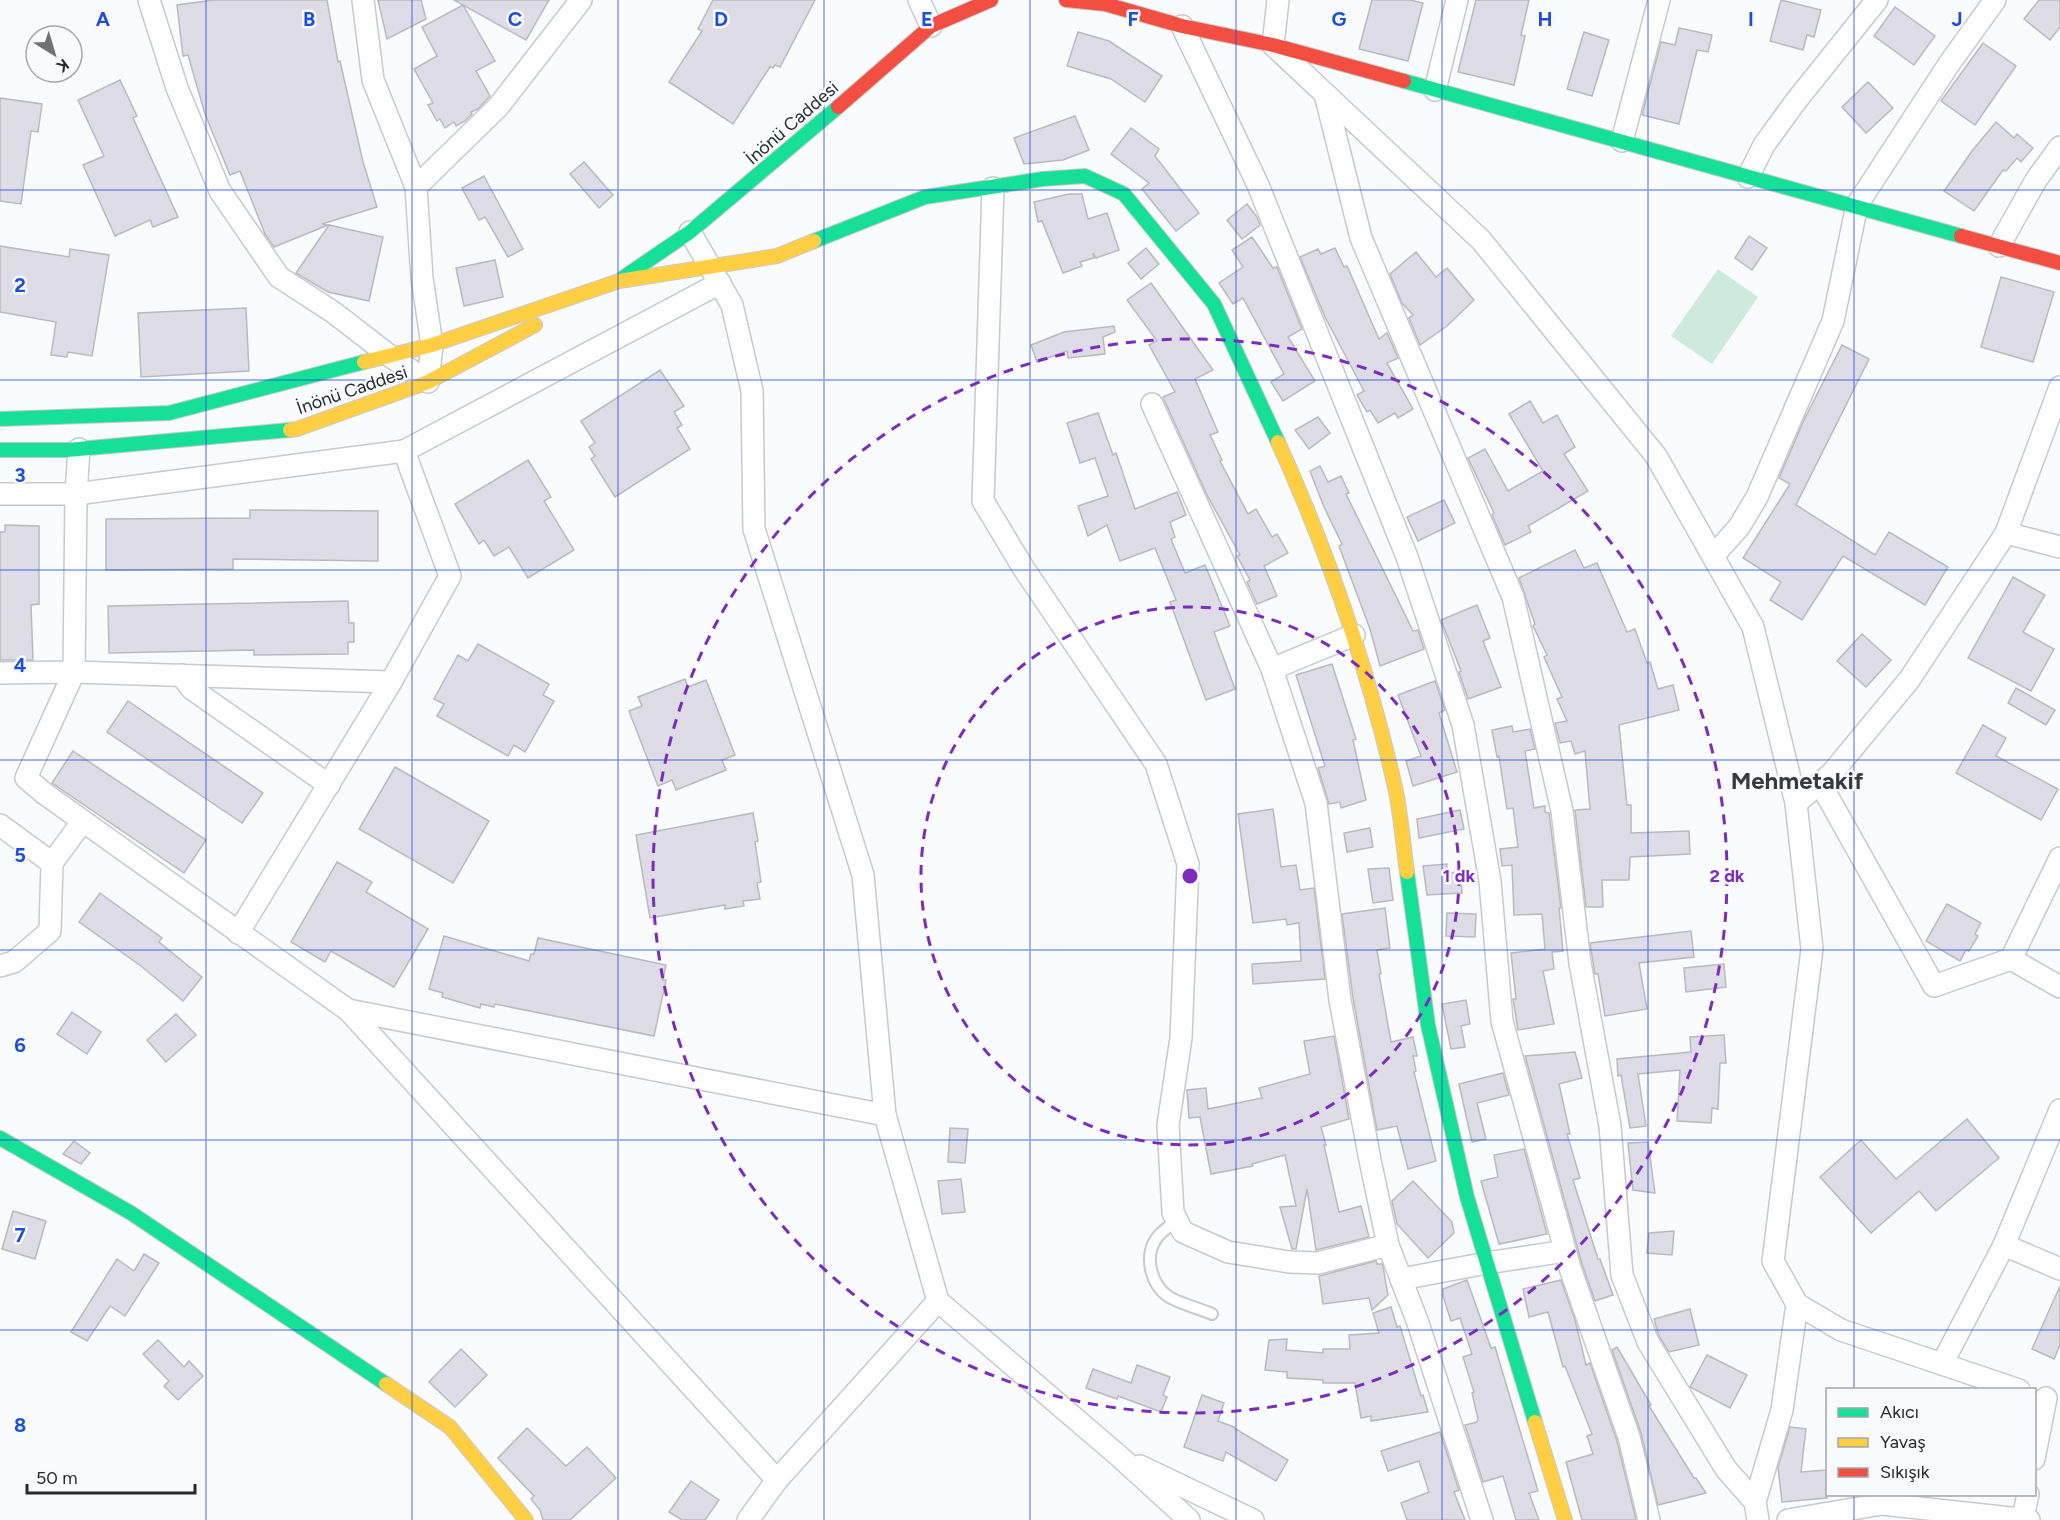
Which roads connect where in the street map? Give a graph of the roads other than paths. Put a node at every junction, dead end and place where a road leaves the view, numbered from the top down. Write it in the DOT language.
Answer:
graph roads {
  1 [pos="149,0"];
  2 [pos="363,0"];
  3 [pos="581,0"];
  4 [pos="919,0"];
  5 [pos="991,0"];
  6 [pos="1066,0"];
  7 [pos="1278,0"];
  8 [pos="1456,0"];
  9 [pos="1659,0"];
  10 [pos="1876,0"];
  11 [pos="1995,0"];
  12 [pos="930,26"];
  13 [pos="1182,26"];
  14 [pos="1273,45"];
  15 [pos="1435,90"];
  16 [pos="1325,93"];
  17 [pos="1622,141"];
  18 [pos="2060,147"];
  19 [pos="1748,177"];
  20 [pos="416,187"];
  21 [pos="993,188"];
  22 [pos="1857,206"];
  23 [pos="690,232"];
  24 [pos="1999,246"];
  25 [pos="2060,263"];
  26 [pos="715,275"];
  27 [pos="619,281"];
  28 [pos="432,345"];
  29 [pos="390,356"];
  30 [pos="428,382"];
  31 [pos="2060,387"];
  32 [pos="1152,404"];
  33 [pos="0,419"];
  34 [pos="79,449"];
  35 [pos="0,450"];
  36 [pos="404,451"];
  37 [pos="0,494"];
  38 [pos="76,494"];
  39 [pos="2006,533"];
  40 [pos="2060,546"];
  41 [pos="1713,556"];
  42 [pos="1354,635"];
  43 [pos="1272,669"];
  44 [pos="74,672"];
  45 [pos="0,673"];
  46 [pos="181,675"];
  47 [pos="391,682"];
  48 [pos="1820,783"];
  49 [pos="329,785"];
  50 [pos="1796,803"];
  51 [pos="82,822"];
  52 [pos="0,825"];
  53 [pos="2060,858"];
  54 [pos="52,863"];
  55 [pos="238,933"];
  56 [pos="2011,959"];
  57 [pos="0,966"];
  58 [pos="2060,987"];
  59 [pos="348,1010"];
  60 [pos="2060,1110"];
  61 [pos="885,1115"];
  62 [pos="0,1138"];
  63 [pos="1177,1221"];
  64 [pos="1388,1245"];
  65 [pos="2004,1245"];
  66 [pos="1565,1251"];
  67 [pos="1487,1263"];
  68 [pos="2060,1269"];
  69 [pos="1401,1279"];
  70 [pos="938,1301"];
  71 [pos="1797,1304"];
  72 [pos="1212,1314"];
  73 [pos="1942,1364"];
  74 [pos="2016,1388"];
  75 [pos="2047,1399"];
  76 [pos="2036,1451"];
  77 [pos="1120,1457"];
  78 [pos="777,1480"];
  79 [pos="2028,1496"];
  80 [pos="1756,1511"];
  81 [pos="1992,1518"];
  82 [pos="2026,1519"];
  83 [pos="526,1520"];
  84 [pos="748,1520"];
  85 [pos="1189,1520"];
  86 [pos="1253,1520"];
  87 [pos="1482,1520"];
  88 [pos="1565,1520"];
  89 [pos="1649,1520"];
  90 [pos="1788,1520"];
  1 -- 29 [label="street"];
  2 -- 20 [label="street"];
  3 -- 20 [label="street"];
  4 -- 12 [label="street"];
  5 -- 12 [label="main road, İnönü Caddesi"];
  6 -- 13 [label="main road"];
  7 -- 14 [label="street"];
  8 -- 15 [label="street"];
  9 -- 17 [label="street"];
  10 -- 19 [label="street"];
  11 -- 22 [label="street"];
  12 -- 23 [label="main road, İnönü Caddesi"];
  13 -- 14 [label="main road"];
  13 -- 66 [label="street"];
  14 -- 15 [label="main road"];
  14 -- 16 [label="street"];
  15 -- 17 [label="main road"];
  16 -- 41 [label="street"];
  16 -- 80 [label="street"];
  17 -- 19 [label="main road"];
  18 -- 24 [label="street"];
  19 -- 22 [label="main road"];
  20 -- 28 [label="street"];
  21 -- 26 [label="main road"];
  21 -- 42 [label="main road"];
  21 -- 63 [label="street"];
  22 -- 24 [label="main road"];
  22 -- 41 [label="street"];
  23 -- 26 [label="street"];
  23 -- 27 [label="main road, İnönü Caddesi"];
  24 -- 25 [label="main road"];
  26 -- 27 [label="main road"];
  26 -- 36 [label="street"];
  26 -- 61 [label="street"];
  27 -- 28 [label="main road, İnönü Caddesi"];
  27 -- 30 [label="main road, İnönü Caddesi"];
  28 -- 29 [label="main road, İnönü Caddesi"];
  28 -- 30 [label="street"];
  29 -- 30 [label="street"];
  29 -- 33 [label="main road, İnönü Caddesi"];
  30 -- 34 [label="main road, İnönü Caddesi"];
  31 -- 39 [label="street"];
  32 -- 43 [label="street"];
  34 -- 35 [label="main road, İnönü Caddesi"];
  34 -- 38 [label="street"];
  36 -- 38 [label="street"];
  36 -- 47 [label="street"];
  37 -- 38 [label="street"];
  38 -- 44 [label="street"];
  39 -- 40 [label="street"];
  39 -- 48 [label="street"];
  41 -- 50 [label="street"];
  42 -- 43 [label="street"];
  42 -- 67 [label="main road"];
  43 -- 64 [label="street"];
  44 -- 45 [label="street"];
  44 -- 46 [label="street"];
  44 -- 51 [label="street"];
  46 -- 47 [label="street"];
  46 -- 49 [label="street"];
  47 -- 49 [label="street"];
  48 -- 50 [label="street"];
  48 -- 56 [label="street"];
  49 -- 55 [label="street"];
  50 -- 71 [label="street"];
  51 -- 54 [label="street"];
  51 -- 55 [label="street"];
  52 -- 54 [label="street"];
  53 -- 56 [label="street"];
  54 -- 57 [label="street"];
  55 -- 59 [label="street"];
  56 -- 58 [label="street"];
  59 -- 61 [label="street"];
  59 -- 78 [label="street"];
  60 -- 65 [label="street"];
  61 -- 70 [label="street"];
  62 -- 83 [label="main road"];
  63 -- 64 [label="street"];
  63 -- 72 [label="lane"];
  64 -- 69 [label="street"];
  65 -- 68 [label="street"];
  65 -- 73 [label="street"];
  66 -- 67 [label="street"];
  66 -- 89 [label="street"];
  67 -- 69 [label="street"];
  67 -- 88 [label="main road"];
  69 -- 87 [label="street"];
  70 -- 77 [label="street"];
  70 -- 78 [label="street"];
  71 -- 73 [label="street"];
  71 -- 80 [label="street"];
  73 -- 74 [label="street"];
  75 -- 76 [label="street"];
  77 -- 85 [label="street"];
  77 -- 86 [label="street"];
  78 -- 84 [label="street"];
  79 -- 82 [label="street"];
  81 -- 82 [label="street"];
  81 -- 90 [label="street"];
}
